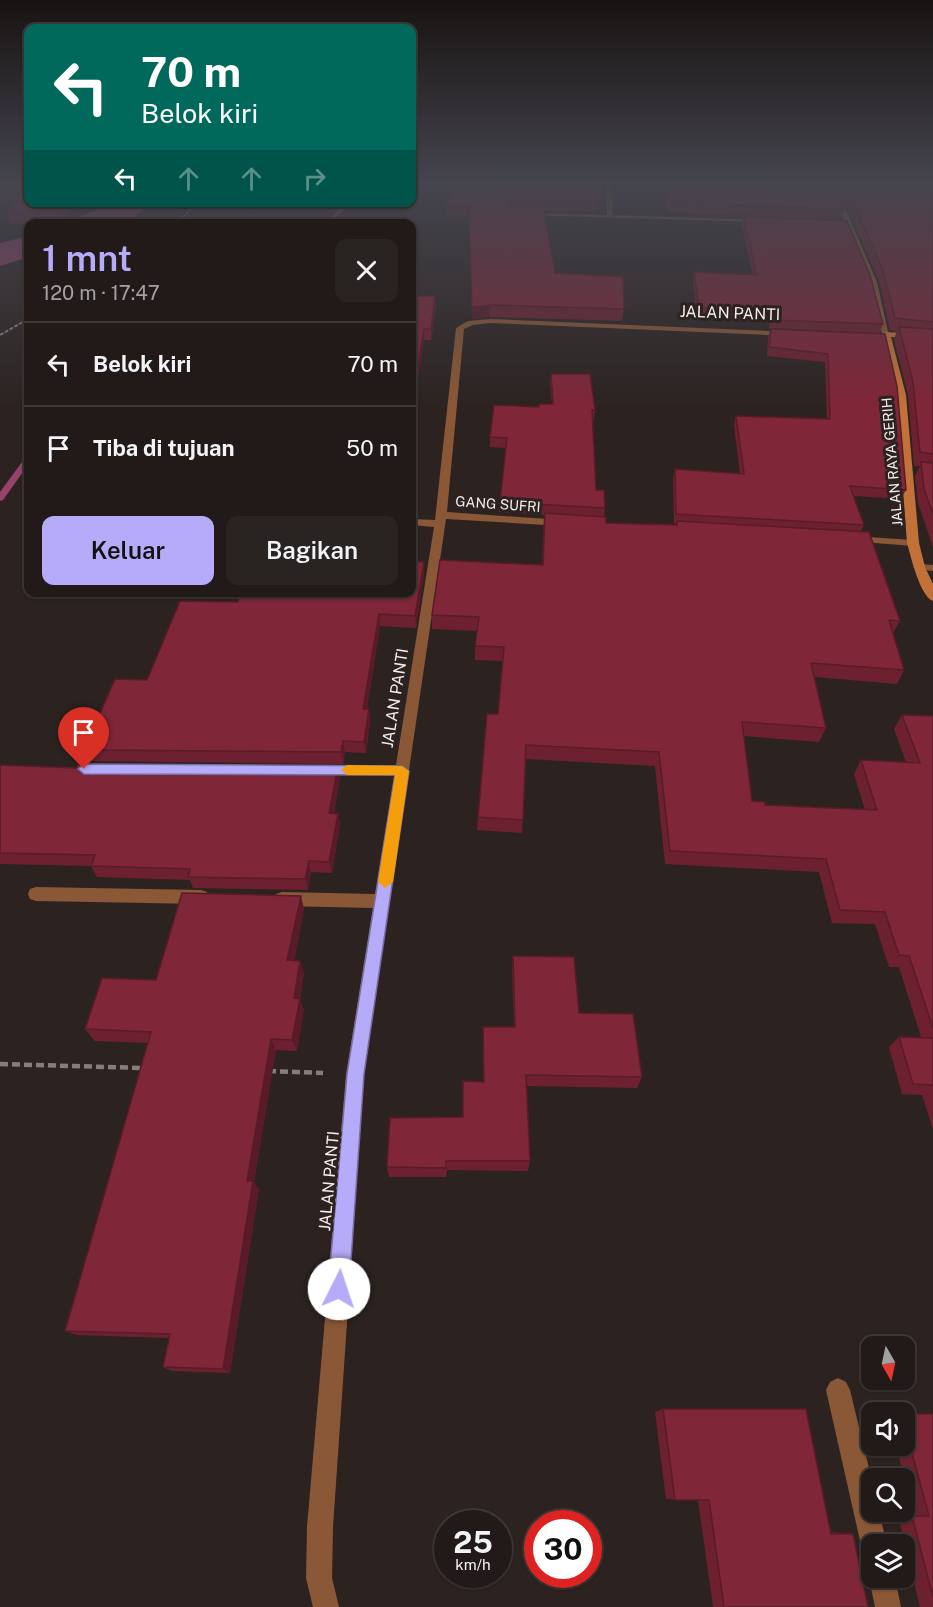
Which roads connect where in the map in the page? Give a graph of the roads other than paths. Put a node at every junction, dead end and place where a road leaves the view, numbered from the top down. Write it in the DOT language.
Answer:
graph roads {
  1 [pos="864,257"];
  2 [pos="805,335"];
  3 [pos="882,336"];
  4 [pos="933,337"];
  5 [pos="440,519"];
  6 [pos="416,521"];
  7 [pos="574,524"];
  8 [pos="843,539"];
  9 [pos="913,543"];
  10 [pos="919,567"];
  11 [pos="933,568"];
  12 [pos="933,597"];
  13 [pos="305,770"];
  14 [pos="402,771"];
  15 [pos="36,894"];
  16 [pos="216,897"];
  17 [pos="263,898"];
  18 [pos="383,901"];
  19 [pos="838,1390"];
  20 [pos="871,1534"];
  21 [pos="884,1588"];
  22 [pos="326,1607"];
  23 [pos="888,1607"];
  1 -- 3 [label="street"];
  2 -- 5 [label="street, JALAN PANTI"];
  3 -- 4 [label="street"];
  3 -- 9 [label="street, JALAN RAYA GERIH"];
  5 -- 6 [label="street, GANG SUFRI"];
  5 -- 7 [label="street, GANG SUFRI"];
  5 -- 14 [label="street, JALAN PANTI"];
  8 -- 9 [label="street"];
  9 -- 10 [label="street, JALAN RAYA GERIH"];
  10 -- 11 [label="street"];
  10 -- 12 [label="street, JALAN RAYA GERIH"];
  13 -- 14 [label="street"];
  14 -- 18 [label="street, JALAN PANTI"];
  15 -- 16 [label="street"];
  17 -- 18 [label="street"];
  18 -- 22 [label="street, JALAN PANTI"];
  19 -- 20 [label="street"];
  21 -- 23 [label="street"];
}
